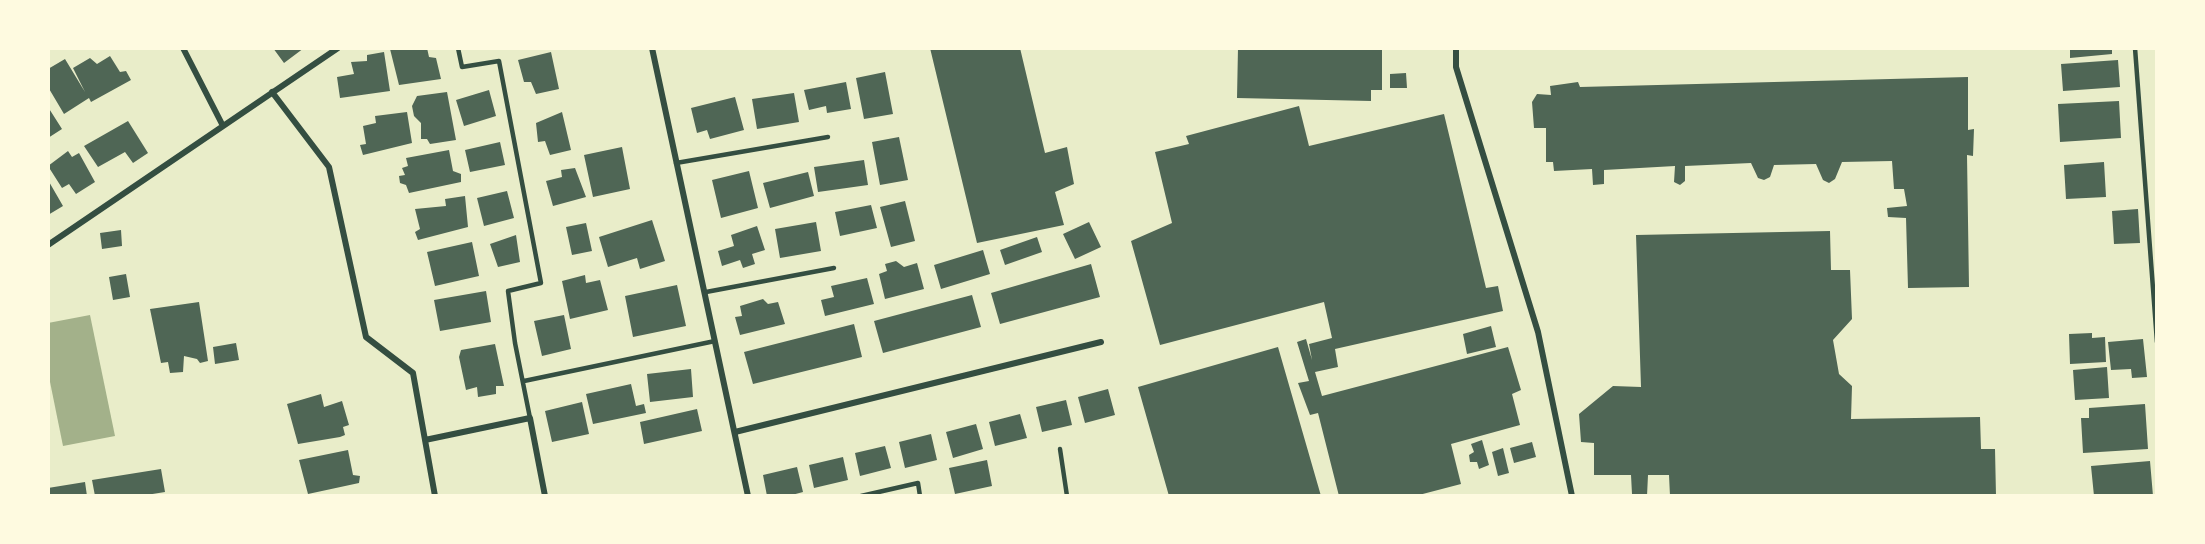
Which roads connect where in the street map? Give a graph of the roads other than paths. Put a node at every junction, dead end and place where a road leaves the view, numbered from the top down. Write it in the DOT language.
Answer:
graph roads {
  1 [pos="183,48"];
  2 [pos="338,48"];
  3 [pos="458,48"];
  4 [pos="652,48"];
  5 [pos="1456,48"];
  6 [pos="2135,48"];
  7 [pos="272,92"];
  8 [pos="223,126"];
  9 [pos="828,137"];
  10 [pos="676,163"];
  11 [pos="48,245"];
  12 [pos="834,268"];
  13 [pos="706,292"];
  14 [pos="2156,313"];
  15 [pos="715,341"];
  16 [pos="1101,342"];
  17 [pos="2157,342"];
  18 [pos="524,381"];
  19 [pos="530,418"];
  20 [pos="735,432"];
  21 [pos="425,440"];
  22 [pos="1060,449"];
  23 [pos="435,496"];
  24 [pos="545,496"];
  25 [pos="748,496"];
  26 [pos="861,496"];
  27 [pos="920,496"];
  28 [pos="1067,496"];
  29 [pos="1572,496"];
  1 -- 8 [label="street"];
  2 -- 7 [label="street"];
  3 -- 18 [label="lane"];
  4 -- 10 [label="street"];
  5 -- 29 [label="street"];
  6 -- 14 [label="lane"];
  7 -- 8 [label="street"];
  7 -- 21 [label="street"];
  8 -- 11 [label="street"];
  9 -- 10 [label="lane"];
  10 -- 13 [label="street"];
  12 -- 13 [label="lane"];
  13 -- 15 [label="street"];
  14 -- 17 [label="lane"];
  15 -- 18 [label="lane"];
  15 -- 20 [label="street"];
  16 -- 20 [label="street"];
  18 -- 19 [label="lane"];
  19 -- 21 [label="street"];
  19 -- 24 [label="street"];
  20 -- 25 [label="street"];
  21 -- 23 [label="street"];
  22 -- 28 [label="lane"];
  26 -- 27 [label="lane"];
}
